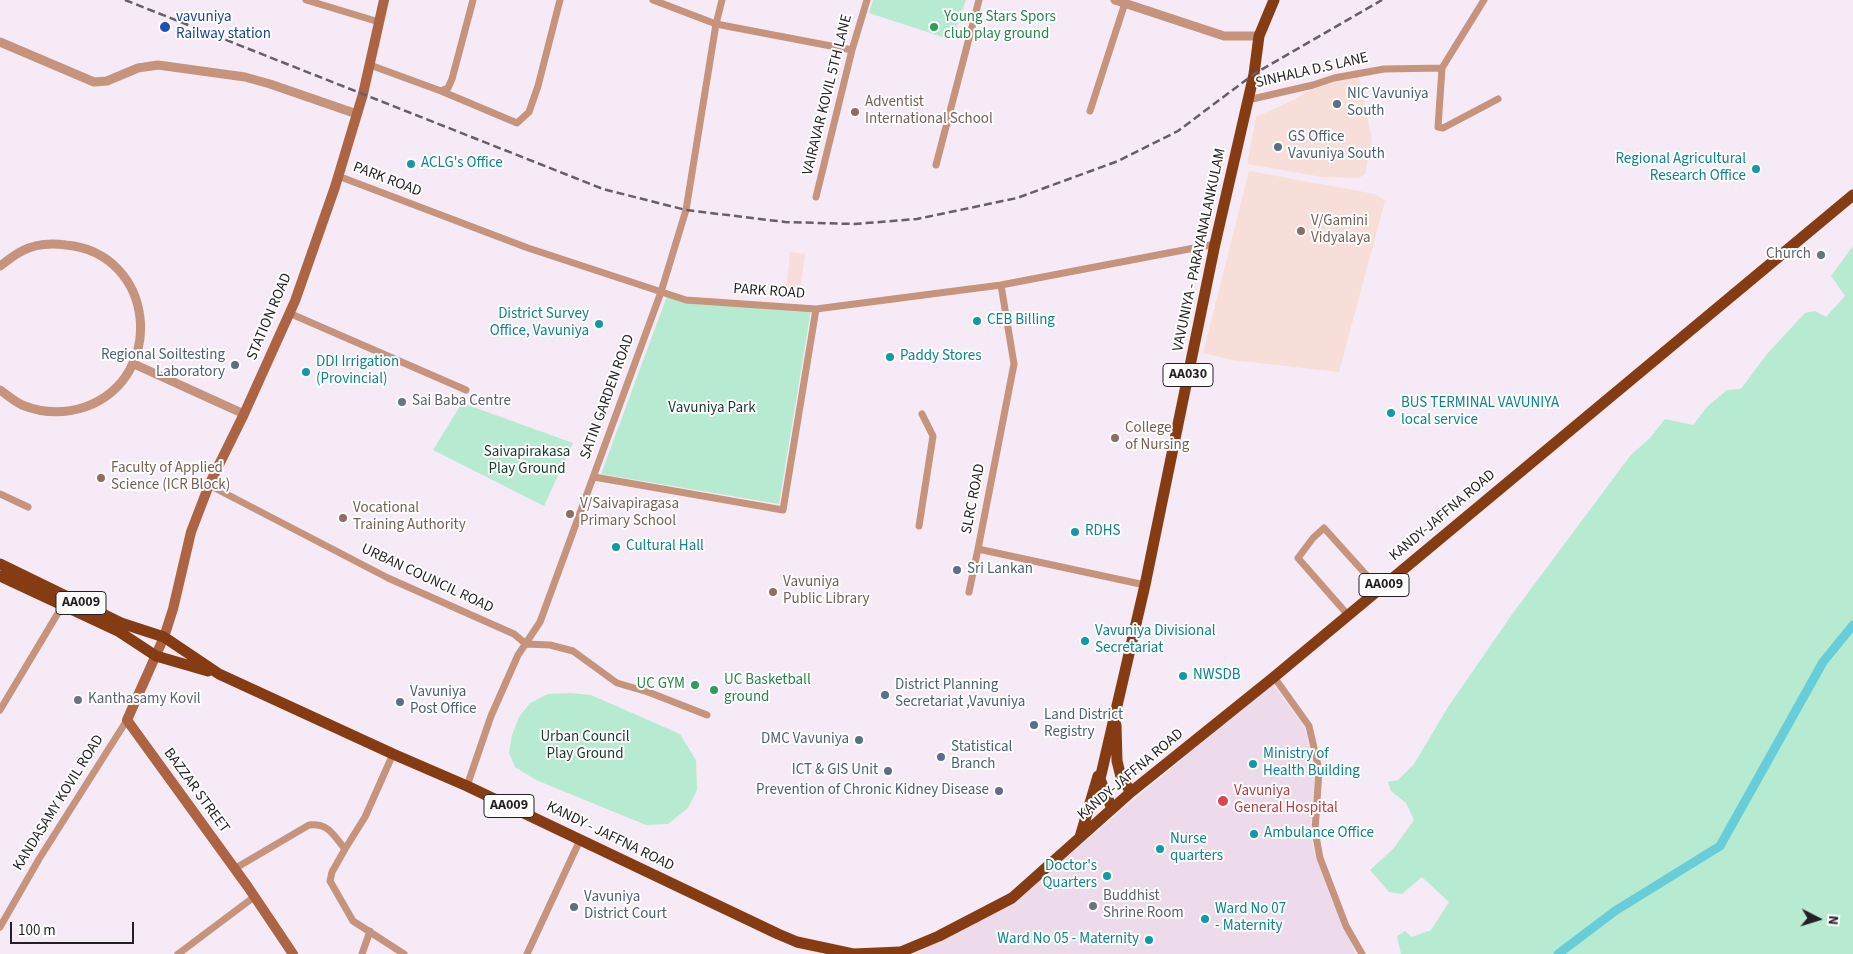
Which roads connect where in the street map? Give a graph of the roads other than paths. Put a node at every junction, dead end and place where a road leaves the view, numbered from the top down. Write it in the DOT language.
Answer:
graph roads {
  1 [pos="306,0"];
  2 [pos="384,0"];
  3 [pos="473,0"];
  4 [pos="560,0"];
  5 [pos="653,0"];
  6 [pos="722,0"];
  7 [pos="866,0"];
  8 [pos="979,0"];
  9 [pos="1274,0"];
  10 [pos="1484,0"];
  11 [pos="1119,1"];
  12 [pos="380,22"];
  13 [pos="716,24"];
  14 [pos="1260,36"];
  15 [pos="0,42"];
  16 [pos="852,50"];
  17 [pos="370,65"];
  18 [pos="1442,68"];
  19 [pos="441,91"];
  20 [pos="1498,99"];
  21 [pos="1248,100"];
  22 [pos="1090,111"];
  23 [pos="357,114"];
  24 [pos="936,165"];
  25 [pos="338,176"];
  26 [pos="1853,195"];
  27 [pos="816,197"];
  28 [pos="1215,244"];
  29 [pos="0,266"];
  30 [pos="1001,285"];
  31 [pos="661,292"];
  32 [pos="816,309"];
  33 [pos="289,313"];
  34 [pos="134,364"];
  35 [pos="0,390"];
  36 [pos="466,390"];
  37 [pos="244,414"];
  38 [pos="922,414"];
  39 [pos="594,477"];
  40 [pos="209,485"];
  41 [pos="0,494"];
  42 [pos="28,507"];
  43 [pos="919,526"];
  44 [pos="978,549"];
  45 [pos="0,564"];
  46 [pos="0,576"];
  47 [pos="22,580"];
  48 [pos="1145,585"];
  49 [pos="1379,589"];
  50 [pos="969,592"];
  51 [pos="66,601"];
  52 [pos="1348,615"];
  53 [pos="164,637"];
  54 [pos="526,644"];
  55 [pos="156,656"];
  56 [pos="219,674"];
  57 [pos="1274,677"];
  58 [pos="0,710"];
  59 [pos="1116,714"];
  60 [pos="707,715"];
  61 [pos="127,720"];
  62 [pos="1106,750"];
  63 [pos="394,754"];
  64 [pos="467,786"];
  65 [pos="1131,792"];
  66 [pos="1112,809"];
  67 [pos="1079,839"];
  68 [pos="580,840"];
  69 [pos="345,849"];
  70 [pos="234,869"];
  71 [pos="254,896"];
  72 [pos="0,927"];
  73 [pos="370,931"];
  74 [pos="797,942"];
  75 [pos="811,952"];
  76 [pos="898,953"];
  77 [pos="178,954"];
  78 [pos="293,954"];
  79 [pos="362,954"];
  80 [pos="404,954"];
  81 [pos="527,954"];
  82 [pos="853,954"];
  83 [pos="1362,954"];
  1 -- 12 [label="street"];
  2 -- 12 [label="main road, STATION ROAD"];
  3 -- 19 [label="street"];
  4 -- 19 [label="street"];
  5 -- 13 [label="street"];
  6 -- 13 [label="street, SATIN GARDEN ROAD"];
  7 -- 16 [label="street, VAIRAVAR KOVIL 5TH LANE"];
  8 -- 24 [label="street"];
  9 -- 14 [label="highway, VAVUNIYA - PARAYANALANKULAM / AA030"];
  10 -- 18 [label="street"];
  11 -- 14 [label="street"];
  11 -- 22 [label="street"];
  12 -- 17 [label="main road, STATION ROAD"];
  13 -- 16 [label="street"];
  13 -- 31 [label="street, SATIN GARDEN ROAD"];
  14 -- 21 [label="highway, VAVUNIYA - PARAYANALANKULAM / AA030"];
  15 -- 23 [label="street"];
  16 -- 27 [label="street, VAIRAVAR KOVIL 5TH LANE"];
  17 -- 19 [label="street"];
  17 -- 23 [label="main road, STATION ROAD"];
  18 -- 20 [label="street"];
  18 -- 21 [label="street, SINHALA D.S LANE"];
  21 -- 28 [label="highway, VAVUNIYA - PARAYANALANKULAM / AA030"];
  23 -- 25 [label="main road, STATION ROAD"];
  25 -- 31 [label="street, PARK ROAD"];
  25 -- 33 [label="main road, STATION ROAD"];
  26 -- 49 [label="highway, KANDY-JAFFNA ROAD / AA009"];
  28 -- 30 [label="street, PARK ROAD"];
  28 -- 48 [label="highway, VAVUNIYA - PARAYANALANKULAM / AA030"];
  29 -- 34 [label="street"];
  30 -- 32 [label="street, PARK ROAD"];
  30 -- 44 [label="street, SLRC ROAD"];
  31 -- 32 [label="street, PARK ROAD"];
  31 -- 39 [label="street, SATIN GARDEN ROAD"];
  32 -- 39 [label="street"];
  33 -- 36 [label="street"];
  33 -- 37 [label="main road, STATION ROAD"];
  34 -- 35 [label="street"];
  34 -- 37 [label="street"];
  37 -- 40 [label="main road, STATION ROAD"];
  38 -- 43 [label="street"];
  39 -- 54 [label="street, SATIN GARDEN ROAD"];
  40 -- 53 [label="main road, STATION ROAD"];
  40 -- 54 [label="street, URBAN COUNCIL ROAD"];
  41 -- 42 [label="street"];
  44 -- 48 [label="street, SLRC ROAD"];
  44 -- 50 [label="street"];
  45 -- 47 [label="highway, KANDY - JAFFNA ROAD / AA009"];
  46 -- 47 [label="highway, KANDY - JAFFNA ROAD / AA009"];
  47 -- 51 [label="highway, KANDY - JAFFNA ROAD / AA009"];
  48 -- 59 [label="highway, VAVUNIYA - PARAYANALANKULAM / AA030"];
  49 -- 52 [label="highway, KANDY-JAFFNA ROAD / AA009"];
  49 -- 52 [label="street"];
  51 -- 53 [label="highway, KANDY - JAFFNA ROAD / AA009"];
  51 -- 55 [label="highway, KANDY - JAFFNA ROAD / AA009"];
  51 -- 58 [label="street"];
  52 -- 57 [label="highway, KANDY-JAFFNA ROAD / AA009"];
  53 -- 55 [label="main road"];
  53 -- 56 [label="highway, KANDY - JAFFNA ROAD / AA009"];
  54 -- 60 [label="street"];
  54 -- 64 [label="street, SATIN GARDEN ROAD"];
  55 -- 56 [label="highway, KANDY - JAFFNA ROAD / AA009"];
  55 -- 61 [label="main road"];
  56 -- 63 [label="highway, KANDY - JAFFNA ROAD / AA009"];
  57 -- 65 [label="highway, KANDY-JAFFNA ROAD / AA009"];
  57 -- 83 [label="street"];
  59 -- 62 [label="highway, AA030"];
  59 -- 65 [label="highway, AA030"];
  61 -- 70 [label="main road, BAZZAR STREET"];
  61 -- 72 [label="street, KANDASAMY KOVIL ROAD"];
  62 -- 66 [label="highway, AA030"];
  62 -- 67 [label="highway"];
  63 -- 64 [label="highway, KANDY - JAFFNA ROAD / AA009"];
  63 -- 69 [label="street"];
  64 -- 68 [label="highway, KANDY - JAFFNA ROAD / AA009"];
  65 -- 66 [label="highway, KANDY-JAFFNA ROAD / AA009"];
  66 -- 67 [label="highway, KANDY-JAFFNA ROAD / AA009"];
  67 -- 76 [label="highway, KANDY-JAFFNA ROAD / AA009"];
  68 -- 74 [label="highway, KANDY - JAFFNA ROAD / AA009"];
  68 -- 81 [label="street"];
  69 -- 70 [label="street"];
  69 -- 73 [label="street"];
  70 -- 71 [label="main road, BAZZAR STREET"];
  71 -- 77 [label="street"];
  71 -- 78 [label="main road, BAZZAR STREET"];
  73 -- 79 [label="street"];
  73 -- 80 [label="street"];
  74 -- 75 [label="highway, KANDY - JAFFNA ROAD / AA009"];
  74 -- 82 [label="highway, KANDY - JAFFNA ROAD / AA009"];
  76 -- 82 [label="highway, KANDY-JAFFNA ROAD / AA009"];
}
